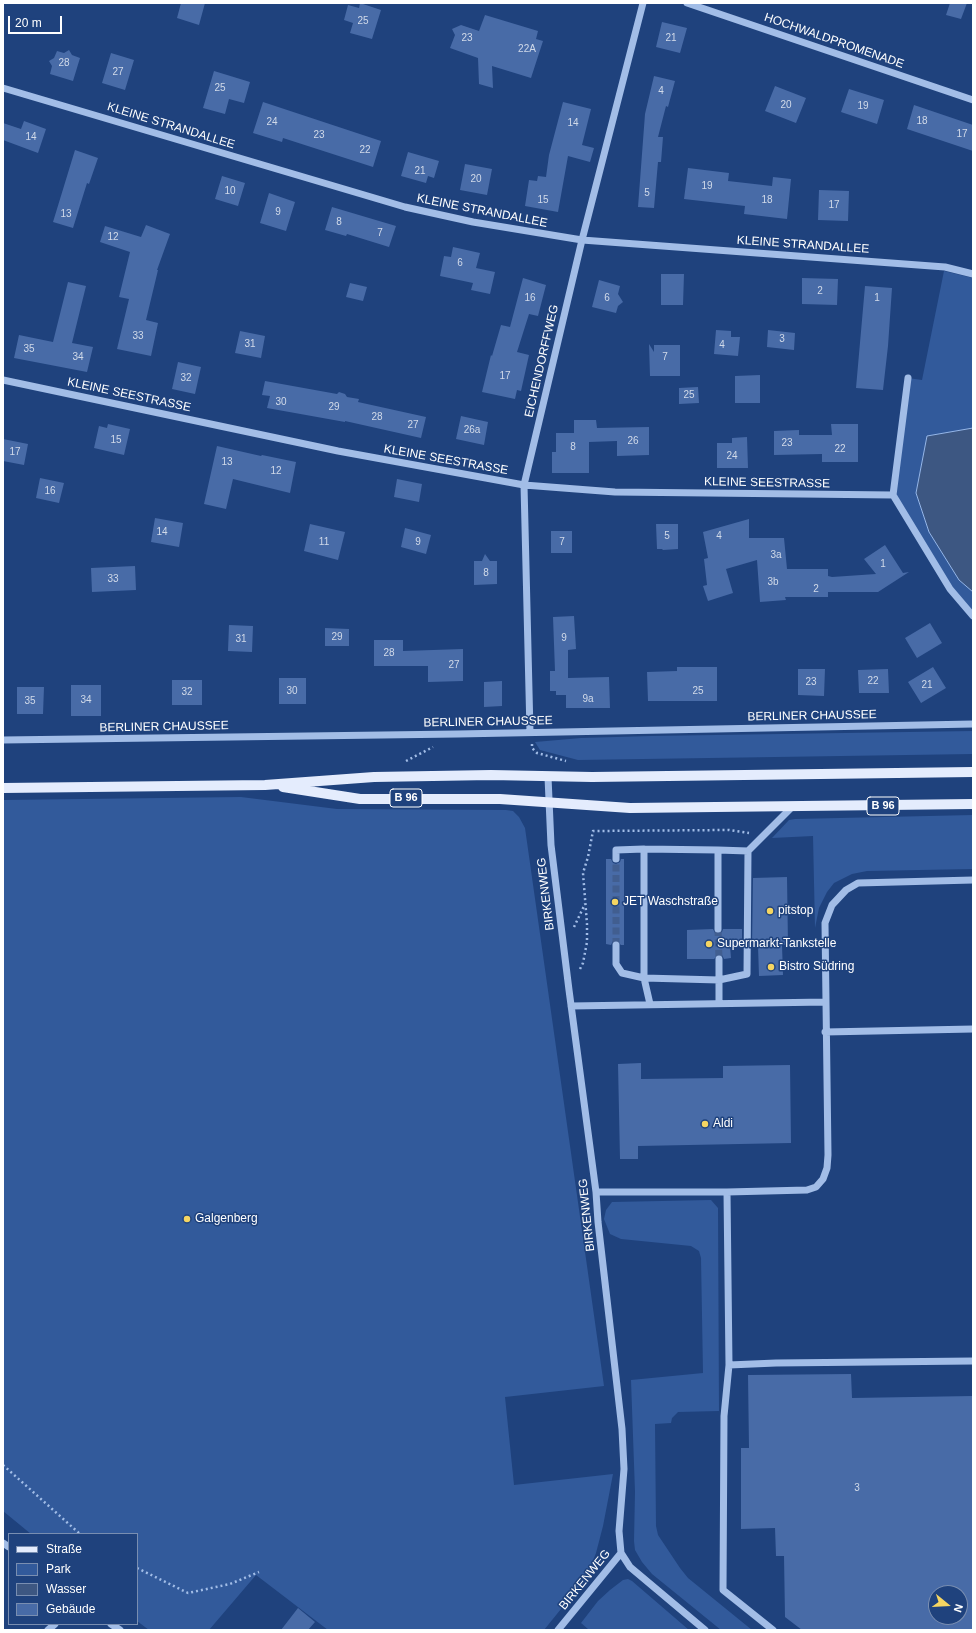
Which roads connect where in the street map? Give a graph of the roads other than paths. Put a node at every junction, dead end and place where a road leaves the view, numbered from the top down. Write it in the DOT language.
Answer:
graph roads {
  1 [pos="643,3"];
  2 [pos="687,3"];
  3 [pos="3,88"];
  4 [pos="973,100"];
  5 [pos="582,240"];
  6 [pos="973,274"];
  7 [pos="908,378"];
  8 [pos="3,380"];
  9 [pos="524,485"];
  10 [pos="893,495"];
  11 [pos="973,616"];
  12 [pos="973,724"];
  13 [pos="530,732"];
  14 [pos="3,740"];
  15 [pos="973,772"];
  16 [pos="548,777"];
  17 [pos="265,785"];
  18 [pos="3,788"];
  19 [pos="548,802"];
  20 [pos="973,804"];
  21 [pos="792,807"];
  22 [pos="644,849"];
  23 [pos="718,850"];
  24 [pos="748,851"];
  25 [pos="616,859"];
  26 [pos="973,880"];
  27 [pos="718,929"];
  28 [pos="616,945"];
  29 [pos="719,959"];
  30 [pos="644,978"];
  31 [pos="718,980"];
  32 [pos="826,1002"];
  33 [pos="720,1003"];
  34 [pos="650,1004"];
  35 [pos="571,1006"];
  36 [pos="973,1029"];
  37 [pos="825,1032"];
  38 [pos="596,1192"];
  39 [pos="727,1192"];
  40 [pos="973,1361"];
  41 [pos="729,1365"];
  42 [pos="621,1553"];
  43 [pos="558,1630"];
  44 [pos="705,1630"];
  45 [pos="773,1630"];
  1 -- 5 [label="street, EICHENDORFFWEG"];
  2 -- 4 [label="street, HOCHWALDPROMENADE"];
  3 -- 5 [label="street, KLEINE STRANDALLEE"];
  5 -- 6 [label="street, KLEINE STRANDALLEE"];
  5 -- 9 [label="street, EICHENDORFFWEG"];
  7 -- 10 [label="street"];
  8 -- 9 [label="street, KLEINE SEESTRASSE"];
  9 -- 10 [label="street, KLEINE SEESTRASSE"];
  9 -- 13 [label="street, EICHENDORFFWEG"];
  10 -- 11 [label="street"];
  12 -- 13 [label="street, BERLINER CHAUSSEE"];
  13 -- 14 [label="street, BERLINER CHAUSSEE"];
  15 -- 16 [label="main road, B 96"];
  16 -- 17 [label="main road, B 96"];
  16 -- 19 [label="street, BIRKENWEG"];
  17 -- 18 [label="main road, B 96"];
  17 -- 19 [label="main road, B 96"];
  19 -- 21 [label="main road, B 96"];
  19 -- 35 [label="street, BIRKENWEG"];
  20 -- 21 [label="main road, B 96"];
  21 -- 24 [label="street"];
  22 -- 23 [label="street"];
  22 -- 25 [label="street"];
  22 -- 30 [label="street"];
  23 -- 24 [label="street"];
  23 -- 27 [label="street"];
  24 -- 31 [label="street"];
  26 -- 32 [label="street"];
  28 -- 30 [label="street"];
  29 -- 31 [label="street"];
  30 -- 31 [label="street"];
  30 -- 34 [label="street"];
  31 -- 33 [label="street"];
  32 -- 33 [label="street"];
  32 -- 37 [label="street"];
  33 -- 34 [label="street"];
  34 -- 35 [label="street"];
  35 -- 38 [label="street, BIRKENWEG"];
  36 -- 37 [label="street"];
  37 -- 39 [label="street"];
  38 -- 39 [label="street"];
  38 -- 42 [label="street, BIRKENWEG"];
  39 -- 41 [label="street"];
  40 -- 41 [label="street"];
  41 -- 45 [label="street"];
  42 -- 43 [label="street, BIRKENWEG"];
  42 -- 44 [label="street"];
}
